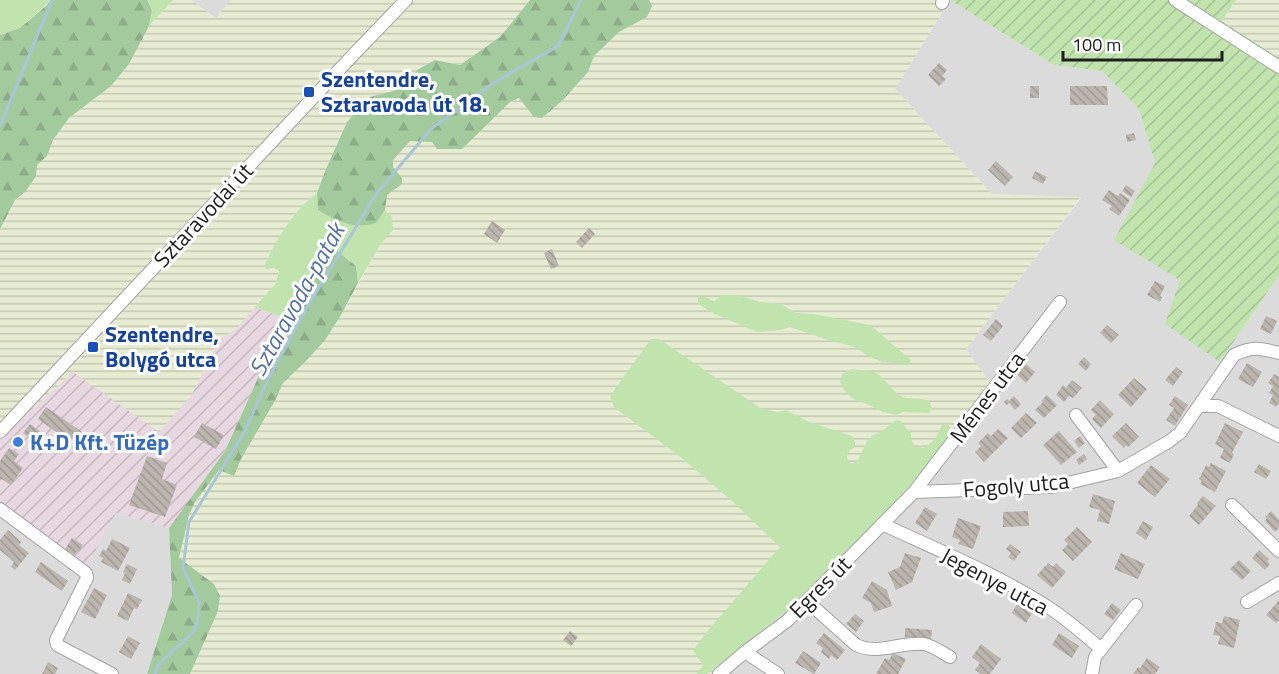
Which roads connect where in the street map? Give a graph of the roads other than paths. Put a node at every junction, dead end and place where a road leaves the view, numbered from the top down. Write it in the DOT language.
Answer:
graph roads {
  1 [pos="406,0"];
  2 [pos="1175,0"];
  3 [pos="1279,67"];
  4 [pos="1060,302"];
  5 [pos="1279,353"];
  6 [pos="1199,406"];
  7 [pos="1076,415"];
  8 [pos="0,432"];
  9 [pos="1279,436"];
  10 [pos="1118,471"];
  11 [pos="914,492"];
  12 [pos="1232,506"];
  13 [pos="0,509"];
  14 [pos="882,524"];
  15 [pos="1279,551"];
  16 [pos="1279,583"];
  17 [pos="807,601"];
  18 [pos="1247,602"];
  19 [pos="1136,605"];
  20 [pos="1101,649"];
  21 [pos="745,652"];
  22 [pos="950,657"];
  23 [pos="112,674"];
  24 [pos="719,674"];
  25 [pos="778,674"];
  26 [pos="1093,674"];
  1 -- 8 [label="street, Sztaravodai út"];
  2 -- 3 [label="street"];
  4 -- 11 [label="street, Ménes utca"];
  5 -- 6 [label="street, Fogoly utca"];
  6 -- 9 [label="street"];
  6 -- 10 [label="street, Fogoly utca"];
  7 -- 10 [label="street"];
  10 -- 11 [label="street, Fogoly utca"];
  11 -- 14 [label="street, Egres út"];
  12 -- 15 [label="street"];
  13 -- 23 [label="street"];
  14 -- 17 [label="street, Egres út"];
  14 -- 20 [label="street, Jegenye utca"];
  16 -- 18 [label="street"];
  17 -- 21 [label="street, Egres út"];
  17 -- 22 [label="street"];
  19 -- 20 [label="street"];
  20 -- 26 [label="street"];
  21 -- 24 [label="street, Egres út"];
  21 -- 25 [label="street"];
}
